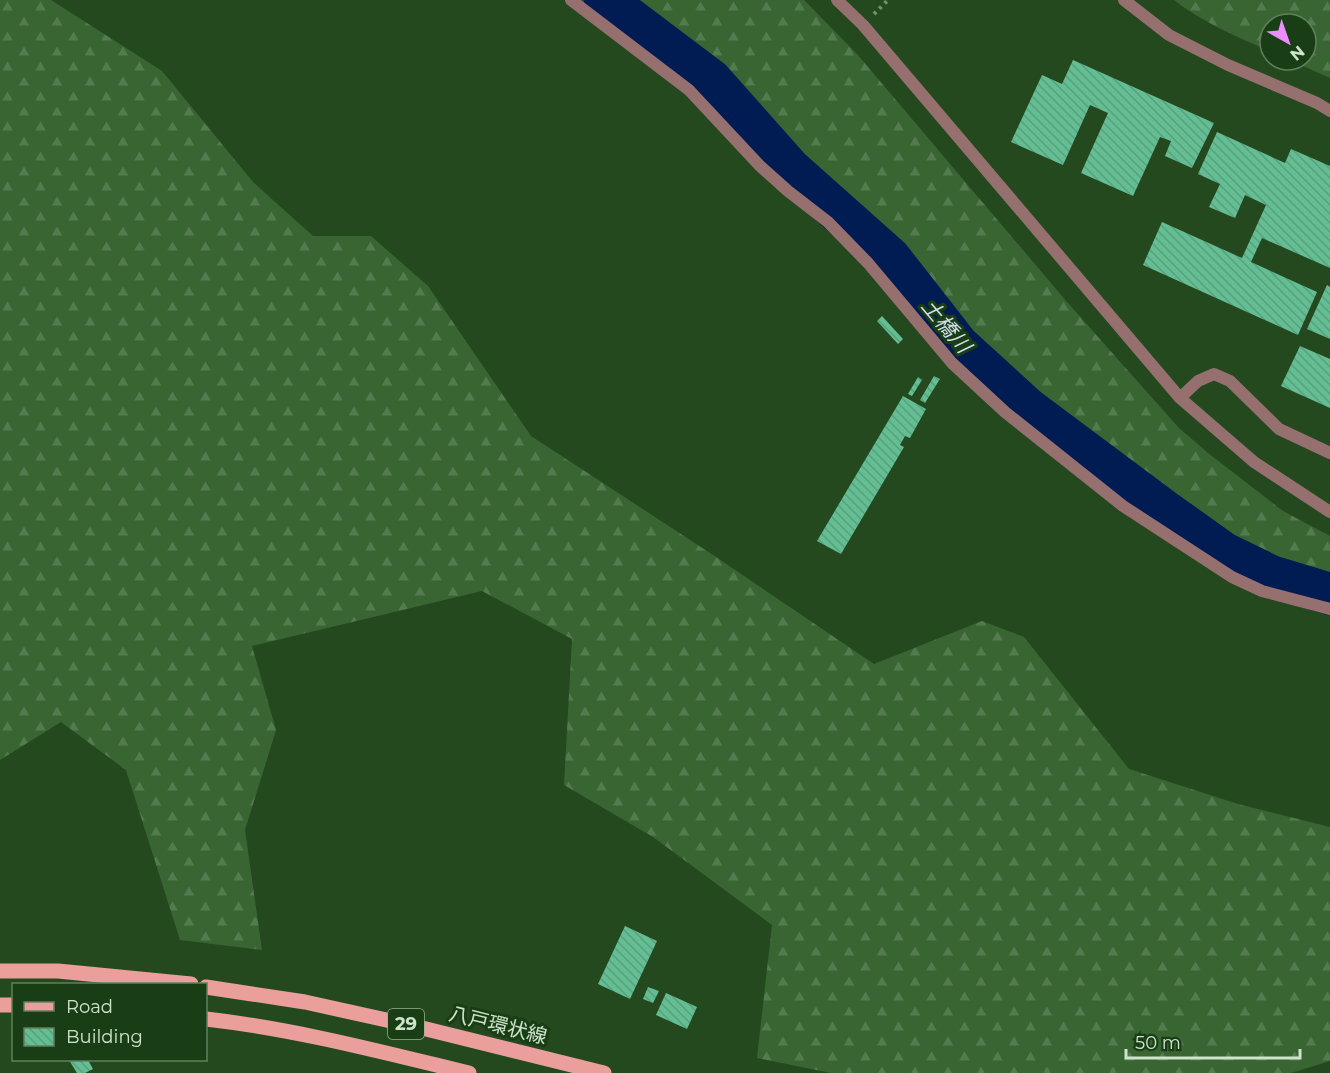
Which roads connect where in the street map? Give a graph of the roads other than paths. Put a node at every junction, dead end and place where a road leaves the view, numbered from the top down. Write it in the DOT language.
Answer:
graph roads {
  1 [pos="571,0"];
  2 [pos="837,0"];
  3 [pos="1124,0"];
  4 [pos="1330,111"];
  5 [pos="1180,398"];
  6 [pos="1330,453"];
  7 [pos="1330,513"];
  8 [pos="1330,609"];
  9 [pos="0,971"];
  10 [pos="181,983"];
  11 [pos="207,987"];
  12 [pos="207,1019"];
  13 [pos="469,1073"];
  14 [pos="604,1073"];
  1 -- 8 [label="street"];
  2 -- 5 [label="street"];
  3 -- 4 [label="street"];
  5 -- 6 [label="street"];
  5 -- 7 [label="street"];
  9 -- 10 [label="main road"];
  11 -- 14 [label="main road, 八戸環状線 / 29"];
  12 -- 13 [label="main road, 29"];
}
